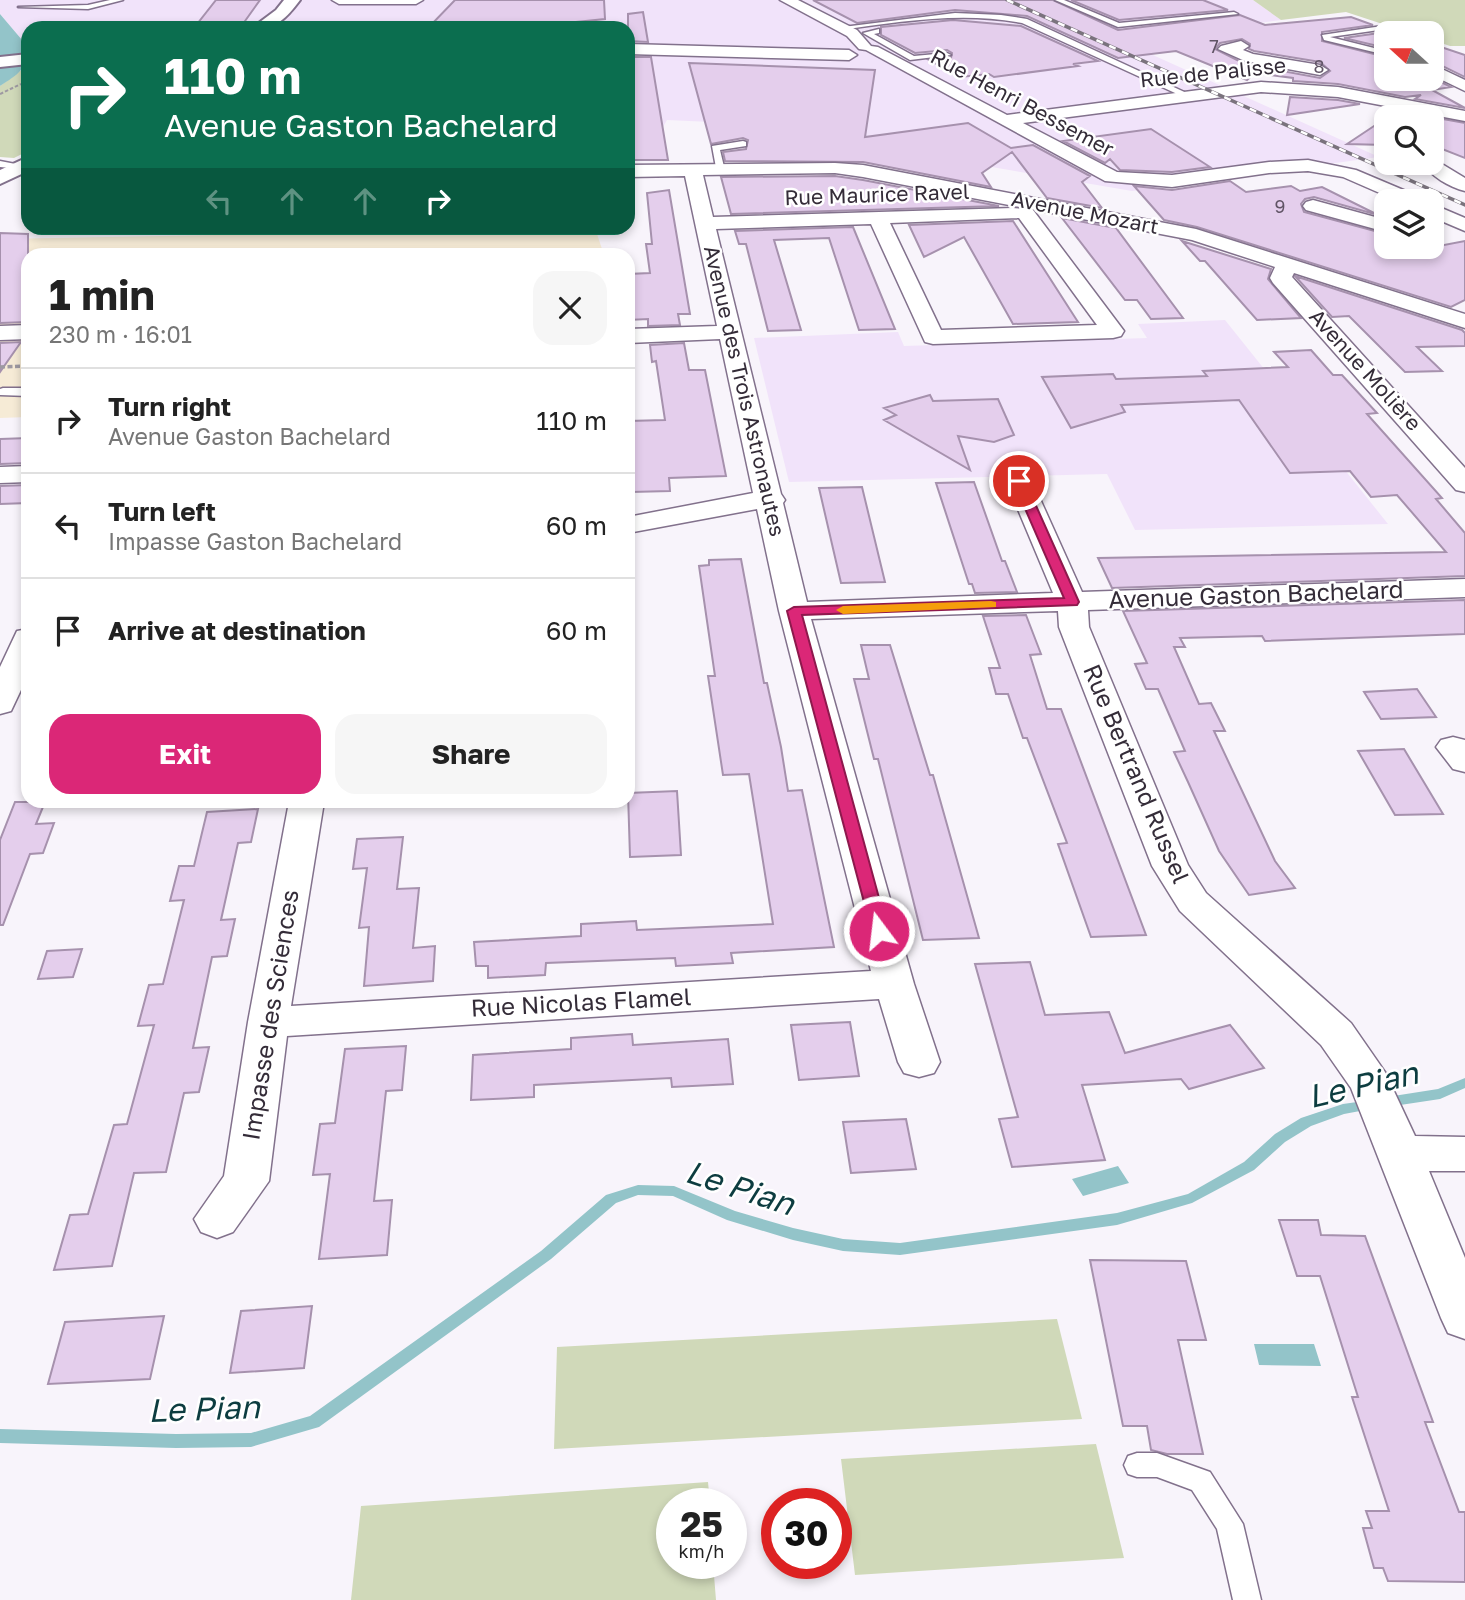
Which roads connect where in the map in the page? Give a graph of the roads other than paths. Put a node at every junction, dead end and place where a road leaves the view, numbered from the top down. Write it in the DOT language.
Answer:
graph roads {
  1 [pos="120,0"];
  2 [pos="339,0"];
  3 [pos="416,0"];
  4 [pos="787,0"];
  5 [pos="1058,0"];
  6 [pos="22,7"];
  7 [pos="1234,14"];
  8 [pos="865,25"];
  9 [pos="1374,29"];
  10 [pos="842,30"];
  11 [pos="1241,46"];
  12 [pos="635,49"];
  13 [pos="855,50"];
  14 [pos="1374,50"];
  15 [pos="891,53"];
  16 [pos="947,55"];
  17 [pos="21,60"];
  18 [pos="0,62"];
  19 [pos="1332,71"];
  20 [pos="1444,74"];
  21 [pos="1356,78"];
  22 [pos="1465,86"];
  23 [pos="1189,96"];
  24 [pos="1373,99"];
  25 [pos="1465,116"];
  26 [pos="1005,120"];
  27 [pos="743,144"];
  28 [pos="0,164"];
  29 [pos="21,165"];
  30 [pos="21,168"];
  31 [pos="635,171"];
  32 [pos="720,171"];
  33 [pos="693,172"];
  34 [pos="1444,173"];
  35 [pos="0,178"];
  36 [pos="1465,185"];
  37 [pos="1386,189"];
  38 [pos="1313,206"];
  39 [pos="1050,207"];
  40 [pos="1026,214"];
  41 [pos="1444,216"];
  42 [pos="878,218"];
  43 [pos="705,223"];
  44 [pos="1374,223"];
  45 [pos="1465,226"];
  46 [pos="1444,230"];
  47 [pos="1287,264"];
  48 [pos="1465,321"];
  49 [pos="21,332"];
  50 [pos="730,332"];
  51 [pos="0,333"];
  52 [pos="635,336"];
  53 [pos="3,392"];
  54 [pos="21,392"];
  55 [pos="21,474"];
  56 [pos="0,475"];
  57 [pos="1463,477"];
  58 [pos="1019,481"];
  59 [pos="771,500"];
  60 [pos="635,524"];
  61 [pos="1465,588"];
  62 [pos="1072,602"];
  63 [pos="794,611"];
  64 [pos="20,646"];
  65 [pos="0,705"];
  66 [pos="305,808"];
  67 [pos="894,984"];
  68 [pos="268,1022"];
  69 [pos="919,1062"];
  70 [pos="1394,1139"];
  71 [pos="1465,1154"];
  72 [pos="217,1219"];
  73 [pos="1465,1318"];
  74 [pos="1137,1465"];
  75 [pos="1247,1600"];
  1 -- 6 [label="lane"];
  2 -- 3 [label="street"];
  4 -- 10 [label="street"];
  5 -- 7 [label="lane"];
  8 -- 10 [label="lane"];
  8 -- 15 [label="lane"];
  8 -- 23 [label="lane"];
  9 -- 14 [label="lane"];
  10 -- 13 [label="street"];
  11 -- 19 [label="street"];
  12 -- 13 [label="street, Rue Henri Bessemer"];
  13 -- 15 [label="street, Rue Henri Bessemer"];
  15 -- 16 [label="lane"];
  15 -- 26 [label="street, Rue Henri Bessemer"];
  17 -- 18 [label="street"];
  20 -- 22 [label="street"];
  21 -- 24 [label="street"];
  23 -- 24 [label="street, Rue de Palisse"];
  23 -- 26 [label="street, Rue de Palisse"];
  24 -- 25 [label="street, Rue de Palisse"];
  26 -- 37 [label="street, Rue Henri Bessemer"];
  27 -- 32 [label="lane"];
  28 -- 29 [label="lane"];
  30 -- 35 [label="street"];
  31 -- 33 [label="street, Avenue Mozart"];
  32 -- 33 [label="street, Avenue Mozart"];
  32 -- 39 [label="street, Avenue Mozart"];
  33 -- 43 [label="street, Avenue des Trois Astronautes"];
  34 -- 36 [label="street"];
  38 -- 44 [label="street"];
  39 -- 40 [label="street, Rue Maurice Ravel"];
  39 -- 47 [label="street, Avenue Mozart"];
  40 -- 42 [label="street, Rue Maurice Ravel"];
  40 -- 42 [label="street"];
  41 -- 45 [label="street"];
  42 -- 43 [label="street, Rue Maurice Ravel"];
  43 -- 50 [label="street, Avenue des Trois Astronautes"];
  45 -- 46 [label="street"];
  47 -- 48 [label="street, Avenue Mozart"];
  47 -- 57 [label="street, Avenue Molière"];
  49 -- 51 [label="street"];
  50 -- 52 [label="street"];
  50 -- 59 [label="street, Avenue des Trois Astronautes"];
  53 -- 54 [label="lane"];
  55 -- 56 [label="street"];
  58 -- 62 [label="street, Rue Bertrand Russel"];
  59 -- 60 [label="street"];
  59 -- 63 [label="street, Avenue des Trois Astronautes"];
  61 -- 62 [label="street, Avenue Gaston Bachelard"];
  62 -- 63 [label="street, Avenue Gaston Bachelard"];
  62 -- 70 [label="street, Rue Bertrand Russel"];
  63 -- 67 [label="street"];
  64 -- 65 [label="street"];
  66 -- 68 [label="street, Impasse des Sciences"];
  67 -- 68 [label="street, Rue Nicolas Flamel"];
  67 -- 69 [label="street"];
  68 -- 72 [label="street, Impasse des Sciences"];
  70 -- 71 [label="street"];
  70 -- 73 [label="street, Rue Bertrand Russel"];
  74 -- 75 [label="lane"];
}
